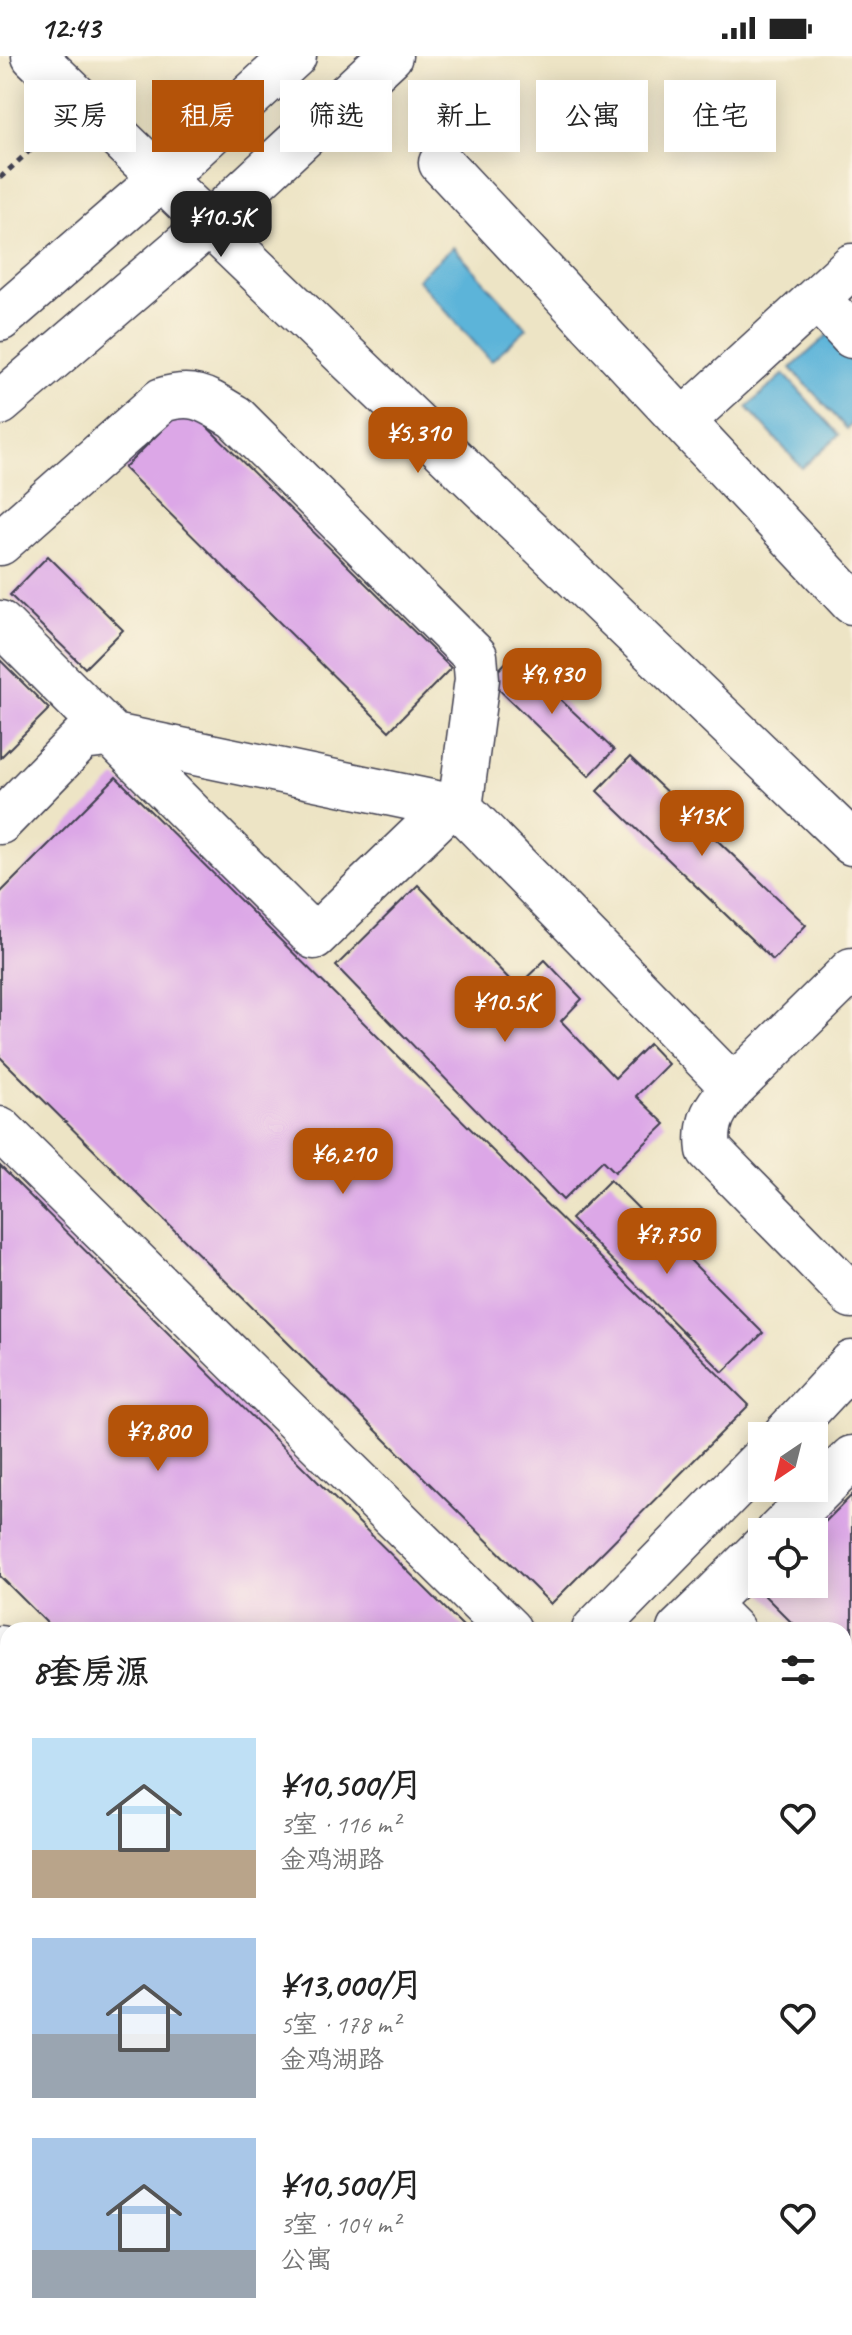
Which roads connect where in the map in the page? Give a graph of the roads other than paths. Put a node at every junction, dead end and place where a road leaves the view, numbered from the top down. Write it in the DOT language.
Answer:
graph roads {
  1 [pos="34,56"];
  2 [pos="294,56"];
  3 [pos="390,56"];
  4 [pos="441,163"];
  5 [pos="161,179"];
  6 [pos="207,226"];
  7 [pos="852,266"];
  8 [pos="817,298"];
  9 [pos="0,319"];
  10 [pos="852,336"];
  11 [pos="0,403"];
  12 [pos="683,421"];
  13 [pos="0,543"];
  14 [pos="852,602"];
  15 [pos="0,623"];
  16 [pos="109,735"];
  17 [pos="455,807"];
  18 [pos="0,822"];
  19 [pos="852,843"];
  20 [pos="852,970"];
  21 [pos="733,1087"];
  22 [pos="0,1129"];
  23 [pos="852,1296"];
  24 [pos="852,1363"];
  25 [pos="797,1422"];
  26 [pos="852,1458"];
  27 [pos="748,1473"];
  28 [pos="792,1518"];
  29 [pos="748,1566"];
  30 [pos="706,1621"];
  31 [pos="501,1622"];
  32 [pos="602,1622"];
  1 -- 5 [label="street"];
  2 -- 5 [label="street"];
  3 -- 6 [label="street"];
  4 -- 12 [label="street"];
  5 -- 6 [label="street"];
  5 -- 9 [label="street"];
  6 -- 11 [label="street"];
  6 -- 19 [label="street"];
  7 -- 8 [label="street"];
  8 -- 10 [label="street"];
  8 -- 12 [label="street"];
  12 -- 14 [label="street"];
  13 -- 17 [label="street"];
  15 -- 16 [label="street"];
  16 -- 17 [label="street"];
  16 -- 17 [label="street"];
  16 -- 18 [label="street"];
  17 -- 21 [label="street"];
  20 -- 21 [label="street"];
  21 -- 23 [label="street"];
  22 -- 31 [label="street"];
  24 -- 25 [label="street"];
  26 -- 28 [label="street"];
  27 -- 32 [label="street"];
  29 -- 30 [label="street"];
}
